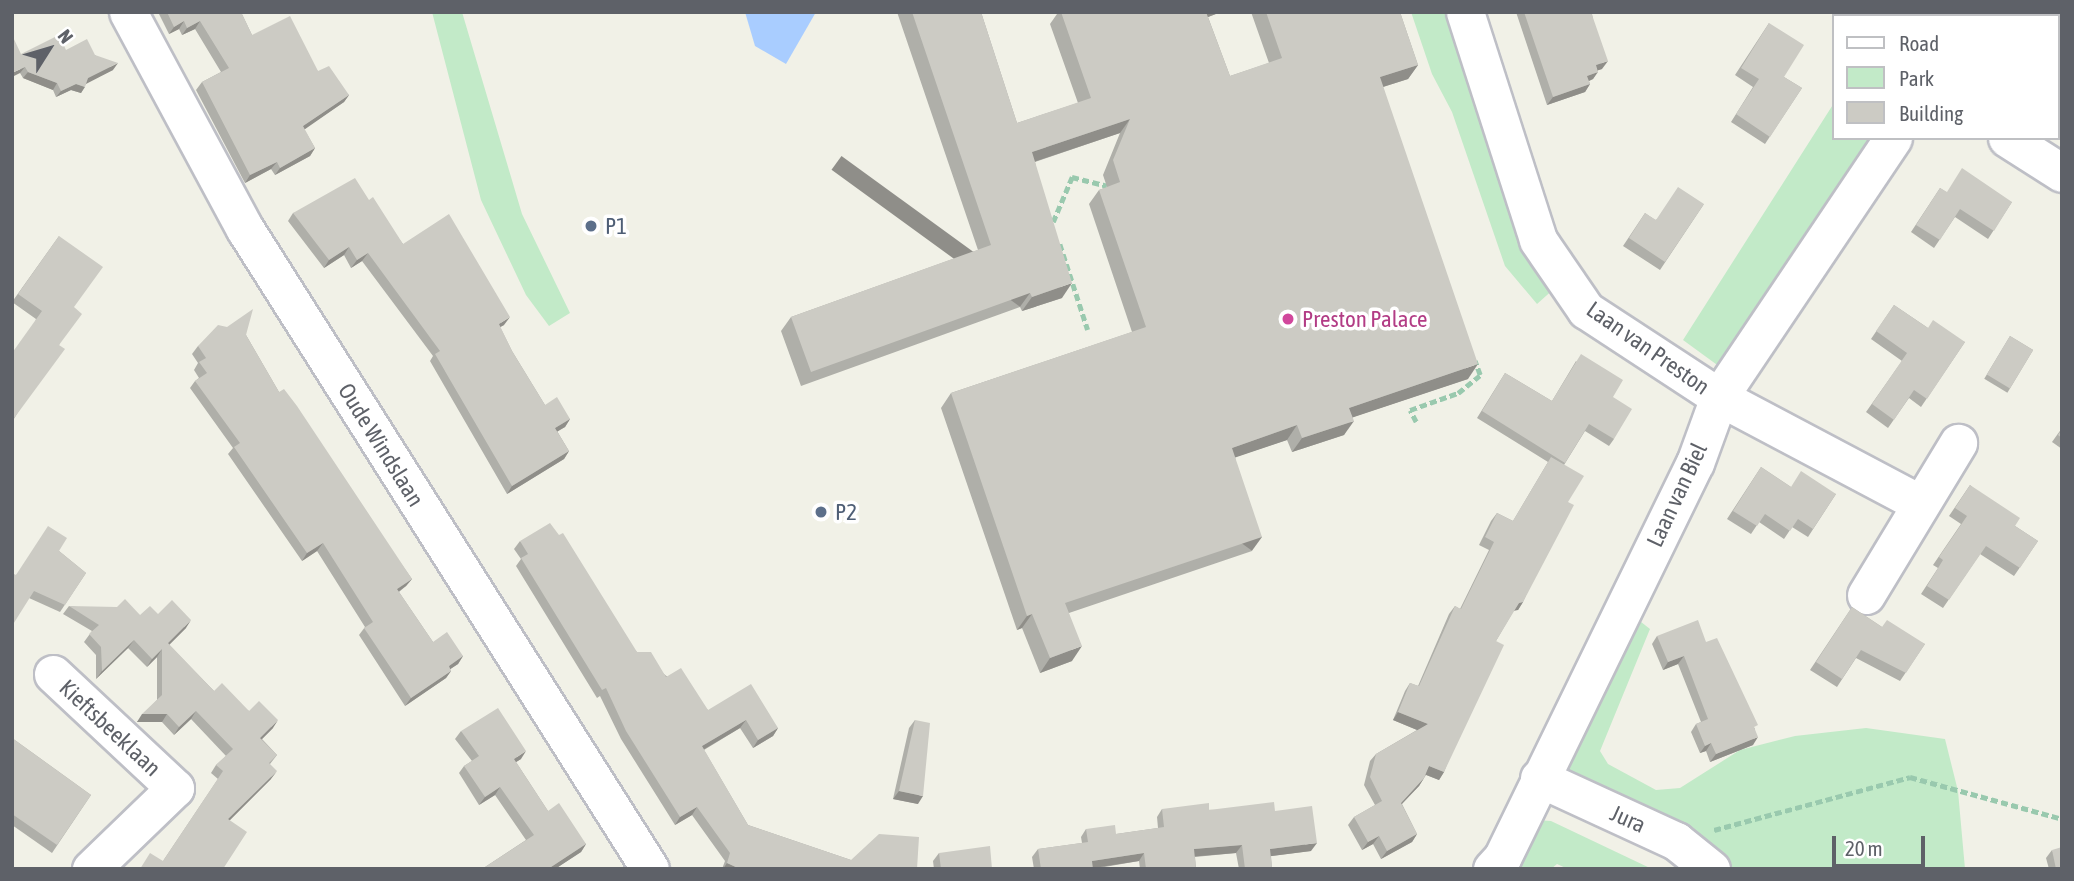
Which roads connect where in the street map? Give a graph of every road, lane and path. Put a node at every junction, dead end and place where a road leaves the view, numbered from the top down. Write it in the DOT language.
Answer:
graph roads {
  1 [pos="128,12"];
  2 [pos="1465,12"];
  3 [pos="1892,140"];
  4 [pos="2010,140"];
  5 [pos="2062,173"];
  6 [pos="1107,186"];
  7 [pos="1088,330"];
  8 [pos="1471,349"];
  9 [pos="1719,397"];
  10 [pos="1416,422"];
  11 [pos="1958,443"];
  12 [pos="1919,503"];
  13 [pos="1866,595"];
  14 [pos="52,674"];
  15 [pos="1539,778"];
  16 [pos="2062,820"];
  17 [pos="1676,841"];
  18 [pos="91,869"];
  19 [pos="650,869"];
  20 [pos="1492,869"];
  21 [pos="1711,869"];
  1 -- 19 [label="street, Oude Windslaan"];
  2 -- 9 [label="street, Laan van Preston"];
  3 -- 9 [label="street, Laan van Biel"];
  4 -- 5 [label="street"];
  6 -- 7 [label="path"];
  8 -- 10 [label="path"];
  9 -- 12 [label="street, Laan van Preston"];
  9 -- 15 [label="street, Laan van Biel"];
  11 -- 12 [label="street"];
  12 -- 13 [label="street"];
  14 -- 18 [label="street, Kieftsbeeklaan"];
  15 -- 17 [label="street, Jura"];
  15 -- 20 [label="street, Laan van Biel"];
  16 -- 17 [label="path"];
  17 -- 21 [label="street, Jura"];
}
